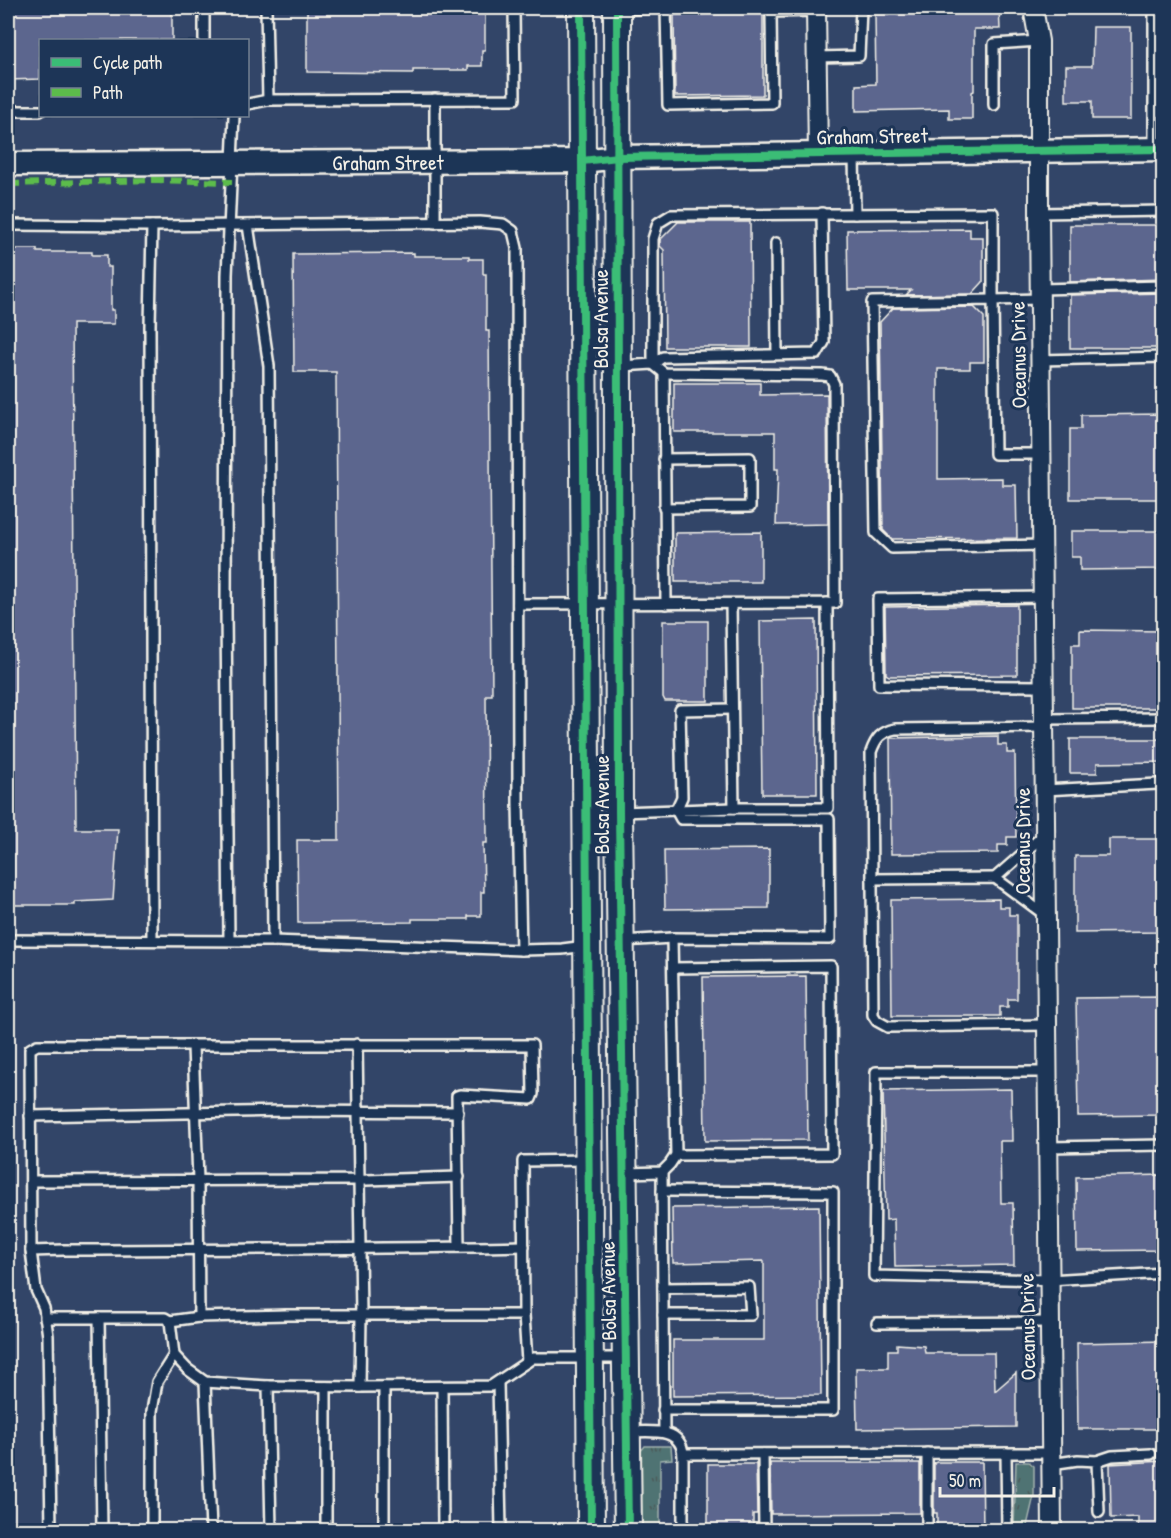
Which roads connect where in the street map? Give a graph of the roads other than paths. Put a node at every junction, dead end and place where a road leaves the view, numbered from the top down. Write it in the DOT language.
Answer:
graph roads {
  1 [pos="204,8"];
  2 [pos="266,8"];
  3 [pos="514,8"];
  4 [pos="581,8"];
  5 [pos="617,8"];
  6 [pos="666,8"];
  7 [pos="697,8"];
  8 [pos="861,8"];
  9 [pos="1033,8"];
  10 [pos="1154,8"];
  11 [pos="816,9"];
  12 [pos="204,39"];
  13 [pos="1039,41"];
  14 [pos="817,57"];
  15 [pos="1159,83"];
  16 [pos="435,99"];
  17 [pos="268,100"];
  18 [pos="249,104"];
  19 [pos="994,105"];
  20 [pos="8,111"];
  21 [pos="39,111"];
  22 [pos="234,117"];
  23 [pos="1159,149"];
  24 [pos="1038,151"];
  25 [pos="854,154"];
  26 [pos="818,155"];
  27 [pos="618,157"];
  28 [pos="582,161"];
  29 [pos="435,162"];
  30 [pos="233,163"];
  31 [pos="8,164"];
  32 [pos="1164,211"];
  33 [pos="822,213"];
  34 [pos="1039,213"];
  35 [pos="855,214"];
  36 [pos="435,223"];
  37 [pos="8,225"];
  38 [pos="229,225"];
  39 [pos="248,225"];
  40 [pos="152,226"];
  41 [pos="776,243"];
  42 [pos="1164,286"];
  43 [pos="1040,294"];
  44 [pos="993,300"];
  45 [pos="777,354"];
  46 [pos="1164,357"];
  47 [pos="1040,360"];
  48 [pos="653,364"];
  49 [pos="618,366"];
  50 [pos="664,373"];
  51 [pos="1041,454"];
  52 [pos="664,459"];
  53 [pos="664,508"];
  54 [pos="1042,545"];
  55 [pos="1043,597"];
  56 [pos="827,603"];
  57 [pos="518,604"];
  58 [pos="666,604"];
  59 [pos="731,604"];
  60 [pos="585,605"];
  61 [pos="618,605"];
  62 [pos="1043,686"];
  63 [pos="732,709"];
  64 [pos="1164,718"];
  65 [pos="1044,723"];
  66 [pos="1158,784"];
  67 [pos="1044,790"];
  68 [pos="734,808"];
  69 [pos="676,810"];
  70 [pos="619,812"];
  71 [pos="1045,833"];
  72 [pos="995,878"];
  73 [pos="872,879"];
  74 [pos="1045,915"];
  75 [pos="672,938"];
  76 [pos="8,940"];
  77 [pos="152,940"];
  78 [pos="229,940"];
  79 [pos="273,941"];
  80 [pos="620,941"];
  81 [pos="588,945"];
  82 [pos="521,950"];
  83 [pos="673,968"];
  84 [pos="1047,1025"];
  85 [pos="357,1044"];
  86 [pos="194,1046"];
  87 [pos="1047,1072"];
  88 [pos="358,1111"];
  89 [pos="458,1112"];
  90 [pos="195,1114"];
  91 [pos="30,1116"];
  92 [pos="1163,1145"];
  93 [pos="1048,1147"];
  94 [pos="676,1155"];
  95 [pos="588,1160"];
  96 [pos="662,1172"];
  97 [pos="624,1173"];
  98 [pos="459,1177"];
  99 [pos="198,1180"];
  100 [pos="360,1180"];
  101 [pos="31,1181"];
  102 [pos="662,1191"];
  103 [pos="524,1246"];
  104 [pos="459,1247"];
  105 [pos="359,1248"];
  106 [pos="199,1249"];
  107 [pos="32,1251"];
  108 [pos="1164,1273"];
  109 [pos="1049,1280"];
  110 [pos="663,1288"];
  111 [pos="361,1315"];
  112 [pos="524,1315"];
  113 [pos="663,1315"];
  114 [pos="199,1317"];
  115 [pos="45,1318"];
  116 [pos="99,1318"];
  117 [pos="170,1321"];
  118 [pos="1050,1322"];
  119 [pos="877,1323"];
  120 [pos="174,1355"];
  121 [pos="590,1358"];
  122 [pos="627,1358"];
  123 [pos="527,1362"];
  124 [pos="205,1382"];
  125 [pos="498,1382"];
  126 [pos="268,1386"];
  127 [pos="326,1387"];
  128 [pos="360,1387"];
  129 [pos="384,1387"];
  130 [pos="442,1387"];
  131 [pos="663,1410"];
  132 [pos="627,1432"];
  133 [pos="664,1432"];
  134 [pos="927,1453"];
  135 [pos="1006,1453"];
  136 [pos="683,1454"];
  137 [pos="763,1454"];
  138 [pos="1151,1454"];
  139 [pos="1051,1458"];
  140 [pos="1097,1461"];
  141 [pos="1099,1512"];
  142 [pos="51,1530"];
  143 [pos="102,1530"];
  144 [pos="153,1530"];
  145 [pos="211,1530"];
  146 [pos="271,1530"];
  147 [pos="326,1530"];
  148 [pos="384,1530"];
  149 [pos="443,1530"];
  150 [pos="501,1530"];
  151 [pos="591,1530"];
  152 [pos="628,1530"];
  153 [pos="683,1530"];
  154 [pos="764,1530"];
  155 [pos="927,1530"];
  156 [pos="1007,1530"];
  157 [pos="1052,1530"];
  1 -- 12 [label="lane"];
  2 -- 17 [label="lane"];
  3 -- 16 [label="lane"];
  4 -- 28 [label="main road, Bolsa Avenue"];
  5 -- 6 [label="lane"];
  5 -- 27 [label="main road, Bolsa Avenue"];
  6 -- 7 [label="lane"];
  6 -- 11 [label="lane"];
  8 -- 14 [label="lane"];
  9 -- 13 [label="street, Oceanus Drive"];
  10 -- 15 [label="lane"];
  11 -- 14 [label="street"];
  13 -- 19 [label="lane"];
  13 -- 24 [label="street, Oceanus Drive"];
  14 -- 26 [label="street"];
  15 -- 23 [label="lane"];
  16 -- 17 [label="lane"];
  16 -- 29 [label="lane"];
  17 -- 18 [label="lane"];
  20 -- 21 [label="lane"];
  22 -- 30 [label="lane"];
  23 -- 24 [label="street, Graham Street"];
  24 -- 25 [label="street, Graham Street"];
  24 -- 34 [label="street, Oceanus Drive"];
  25 -- 26 [label="street, Graham Street"];
  25 -- 35 [label="lane"];
  26 -- 27 [label="street, Graham Street"];
  27 -- 28 [label="street, Graham Street"];
  27 -- 49 [label="main road, Bolsa Avenue"];
  28 -- 29 [label="street, Graham Street"];
  28 -- 60 [label="main road, Bolsa Avenue"];
  29 -- 30 [label="street, Graham Street"];
  29 -- 36 [label="lane"];
  30 -- 31 [label="street, Graham Street"];
  30 -- 38 [label="lane"];
  32 -- 34 [label="lane"];
  33 -- 35 [label="lane"];
  33 -- 45 [label="lane"];
  33 -- 48 [label="lane"];
  34 -- 43 [label="street, Oceanus Drive"];
  35 -- 44 [label="lane"];
  36 -- 39 [label="lane"];
  36 -- 57 [label="lane"];
  37 -- 40 [label="lane"];
  38 -- 39 [label="lane"];
  38 -- 40 [label="lane"];
  38 -- 78 [label="lane"];
  39 -- 79 [label="lane"];
  40 -- 77 [label="lane"];
  41 -- 45 [label="lane"];
  42 -- 43 [label="lane"];
  43 -- 44 [label="lane"];
  43 -- 47 [label="street, Oceanus Drive"];
  44 -- 51 [label="lane"];
  44 -- 54 [label="lane"];
  45 -- 48 [label="lane"];
  46 -- 47 [label="lane"];
  47 -- 51 [label="street, Oceanus Drive"];
  48 -- 49 [label="lane"];
  48 -- 50 [label="lane"];
  49 -- 61 [label="main road, Bolsa Avenue"];
  50 -- 52 [label="lane"];
  50 -- 56 [label="lane"];
  51 -- 54 [label="street, Oceanus Drive"];
  52 -- 53 [label="lane"];
  52 -- 53 [label="lane"];
  53 -- 58 [label="lane"];
  54 -- 55 [label="street, Oceanus Drive"];
  55 -- 62 [label="street, Oceanus Drive"];
  55 -- 62 [label="lane"];
  56 -- 59 [label="lane"];
  56 -- 68 [label="lane"];
  57 -- 60 [label="lane"];
  57 -- 82 [label="lane"];
  58 -- 59 [label="lane"];
  58 -- 61 [label="lane"];
  59 -- 63 [label="lane"];
  60 -- 61 [label="lane"];
  60 -- 81 [label="main road, Bolsa Avenue"];
  61 -- 70 [label="main road, Bolsa Avenue"];
  62 -- 65 [label="street, Oceanus Drive"];
  63 -- 68 [label="lane"];
  63 -- 69 [label="lane"];
  64 -- 65 [label="lane"];
  65 -- 67 [label="street, Oceanus Drive"];
  65 -- 73 [label="lane"];
  66 -- 67 [label="lane"];
  67 -- 71 [label="street, Oceanus Drive"];
  68 -- 69 [label="lane"];
  69 -- 70 [label="lane"];
  69 -- 75 [label="lane"];
  70 -- 80 [label="main road, Bolsa Avenue"];
  71 -- 72 [label="lane"];
  71 -- 74 [label="street, Oceanus Drive"];
  72 -- 73 [label="lane"];
  72 -- 74 [label="lane"];
  73 -- 84 [label="lane"];
  74 -- 84 [label="street, Oceanus Drive"];
  75 -- 80 [label="lane"];
  75 -- 83 [label="lane"];
  76 -- 77 [label="lane"];
  77 -- 78 [label="lane"];
  78 -- 79 [label="lane"];
  79 -- 82 [label="lane"];
  80 -- 81 [label="main road"];
  80 -- 97 [label="main road, Bolsa Avenue"];
  81 -- 82 [label="lane"];
  81 -- 95 [label="main road, Bolsa Avenue"];
  83 -- 94 [label="lane"];
  83 -- 94 [label="lane"];
  84 -- 87 [label="street, Oceanus Drive"];
  85 -- 86 [label="lane"];
  85 -- 88 [label="lane"];
  85 -- 89 [label="lane"];
  86 -- 90 [label="lane"];
  86 -- 91 [label="lane"];
  87 -- 93 [label="street, Oceanus Drive"];
  87 -- 109 [label="lane"];
  88 -- 89 [label="lane"];
  88 -- 90 [label="lane"];
  88 -- 100 [label="lane"];
  89 -- 98 [label="lane"];
  90 -- 91 [label="lane"];
  90 -- 99 [label="lane"];
  91 -- 101 [label="lane"];
  92 -- 93 [label="lane"];
  93 -- 109 [label="street, Oceanus Drive"];
  94 -- 96 [label="lane"];
  95 -- 103 [label="lane"];
  95 -- 121 [label="main road, Bolsa Avenue"];
  96 -- 97 [label="lane"];
  96 -- 102 [label="lane"];
  97 -- 122 [label="main road, Bolsa Avenue"];
  98 -- 100 [label="lane"];
  98 -- 104 [label="lane"];
  99 -- 100 [label="lane"];
  99 -- 101 [label="lane"];
  99 -- 106 [label="lane"];
  100 -- 105 [label="lane"];
  101 -- 107 [label="lane"];
  102 -- 110 [label="lane"];
  102 -- 131 [label="lane"];
  103 -- 104 [label="lane"];
  103 -- 112 [label="lane"];
  104 -- 105 [label="lane"];
  105 -- 106 [label="lane"];
  105 -- 111 [label="lane"];
  106 -- 107 [label="lane"];
  106 -- 114 [label="lane"];
  107 -- 115 [label="lane"];
  108 -- 109 [label="lane"];
  109 -- 118 [label="street, Oceanus Drive"];
  110 -- 113 [label="lane"];
  110 -- 113 [label="lane"];
  111 -- 112 [label="lane"];
  111 -- 114 [label="lane"];
  111 -- 128 [label="lane"];
  112 -- 123 [label="lane"];
  113 -- 131 [label="lane"];
  114 -- 117 [label="lane"];
  115 -- 116 [label="lane"];
  115 -- 142 [label="lane"];
  116 -- 117 [label="lane"];
  116 -- 143 [label="lane"];
  117 -- 120 [label="lane"];
  118 -- 119 [label="lane"];
  118 -- 139 [label="street, Oceanus Drive"];
  120 -- 124 [label="lane"];
  120 -- 144 [label="lane"];
  121 -- 122 [label="lane"];
  121 -- 123 [label="lane"];
  121 -- 151 [label="main road, Bolsa Avenue"];
  122 -- 132 [label="main road, Bolsa Avenue"];
  123 -- 125 [label="lane"];
  124 -- 126 [label="lane"];
  124 -- 145 [label="lane"];
  125 -- 130 [label="lane"];
  125 -- 150 [label="lane"];
  126 -- 127 [label="lane"];
  126 -- 146 [label="lane"];
  127 -- 128 [label="lane"];
  127 -- 147 [label="lane"];
  128 -- 129 [label="lane"];
  129 -- 130 [label="lane"];
  129 -- 148 [label="lane"];
  130 -- 149 [label="lane"];
  131 -- 133 [label="lane"];
  132 -- 133 [label="lane"];
  132 -- 152 [label="main road, Bolsa Avenue"];
  133 -- 136 [label="lane"];
  134 -- 135 [label="lane"];
  134 -- 137 [label="lane"];
  134 -- 155 [label="lane"];
  135 -- 139 [label="lane"];
  135 -- 156 [label="lane"];
  136 -- 137 [label="lane"];
  136 -- 153 [label="lane"];
  137 -- 154 [label="lane"];
  138 -- 140 [label="lane"];
  139 -- 140 [label="lane"];
  139 -- 157 [label="street, Oceanus Drive"];
  140 -- 141 [label="lane"];
}
